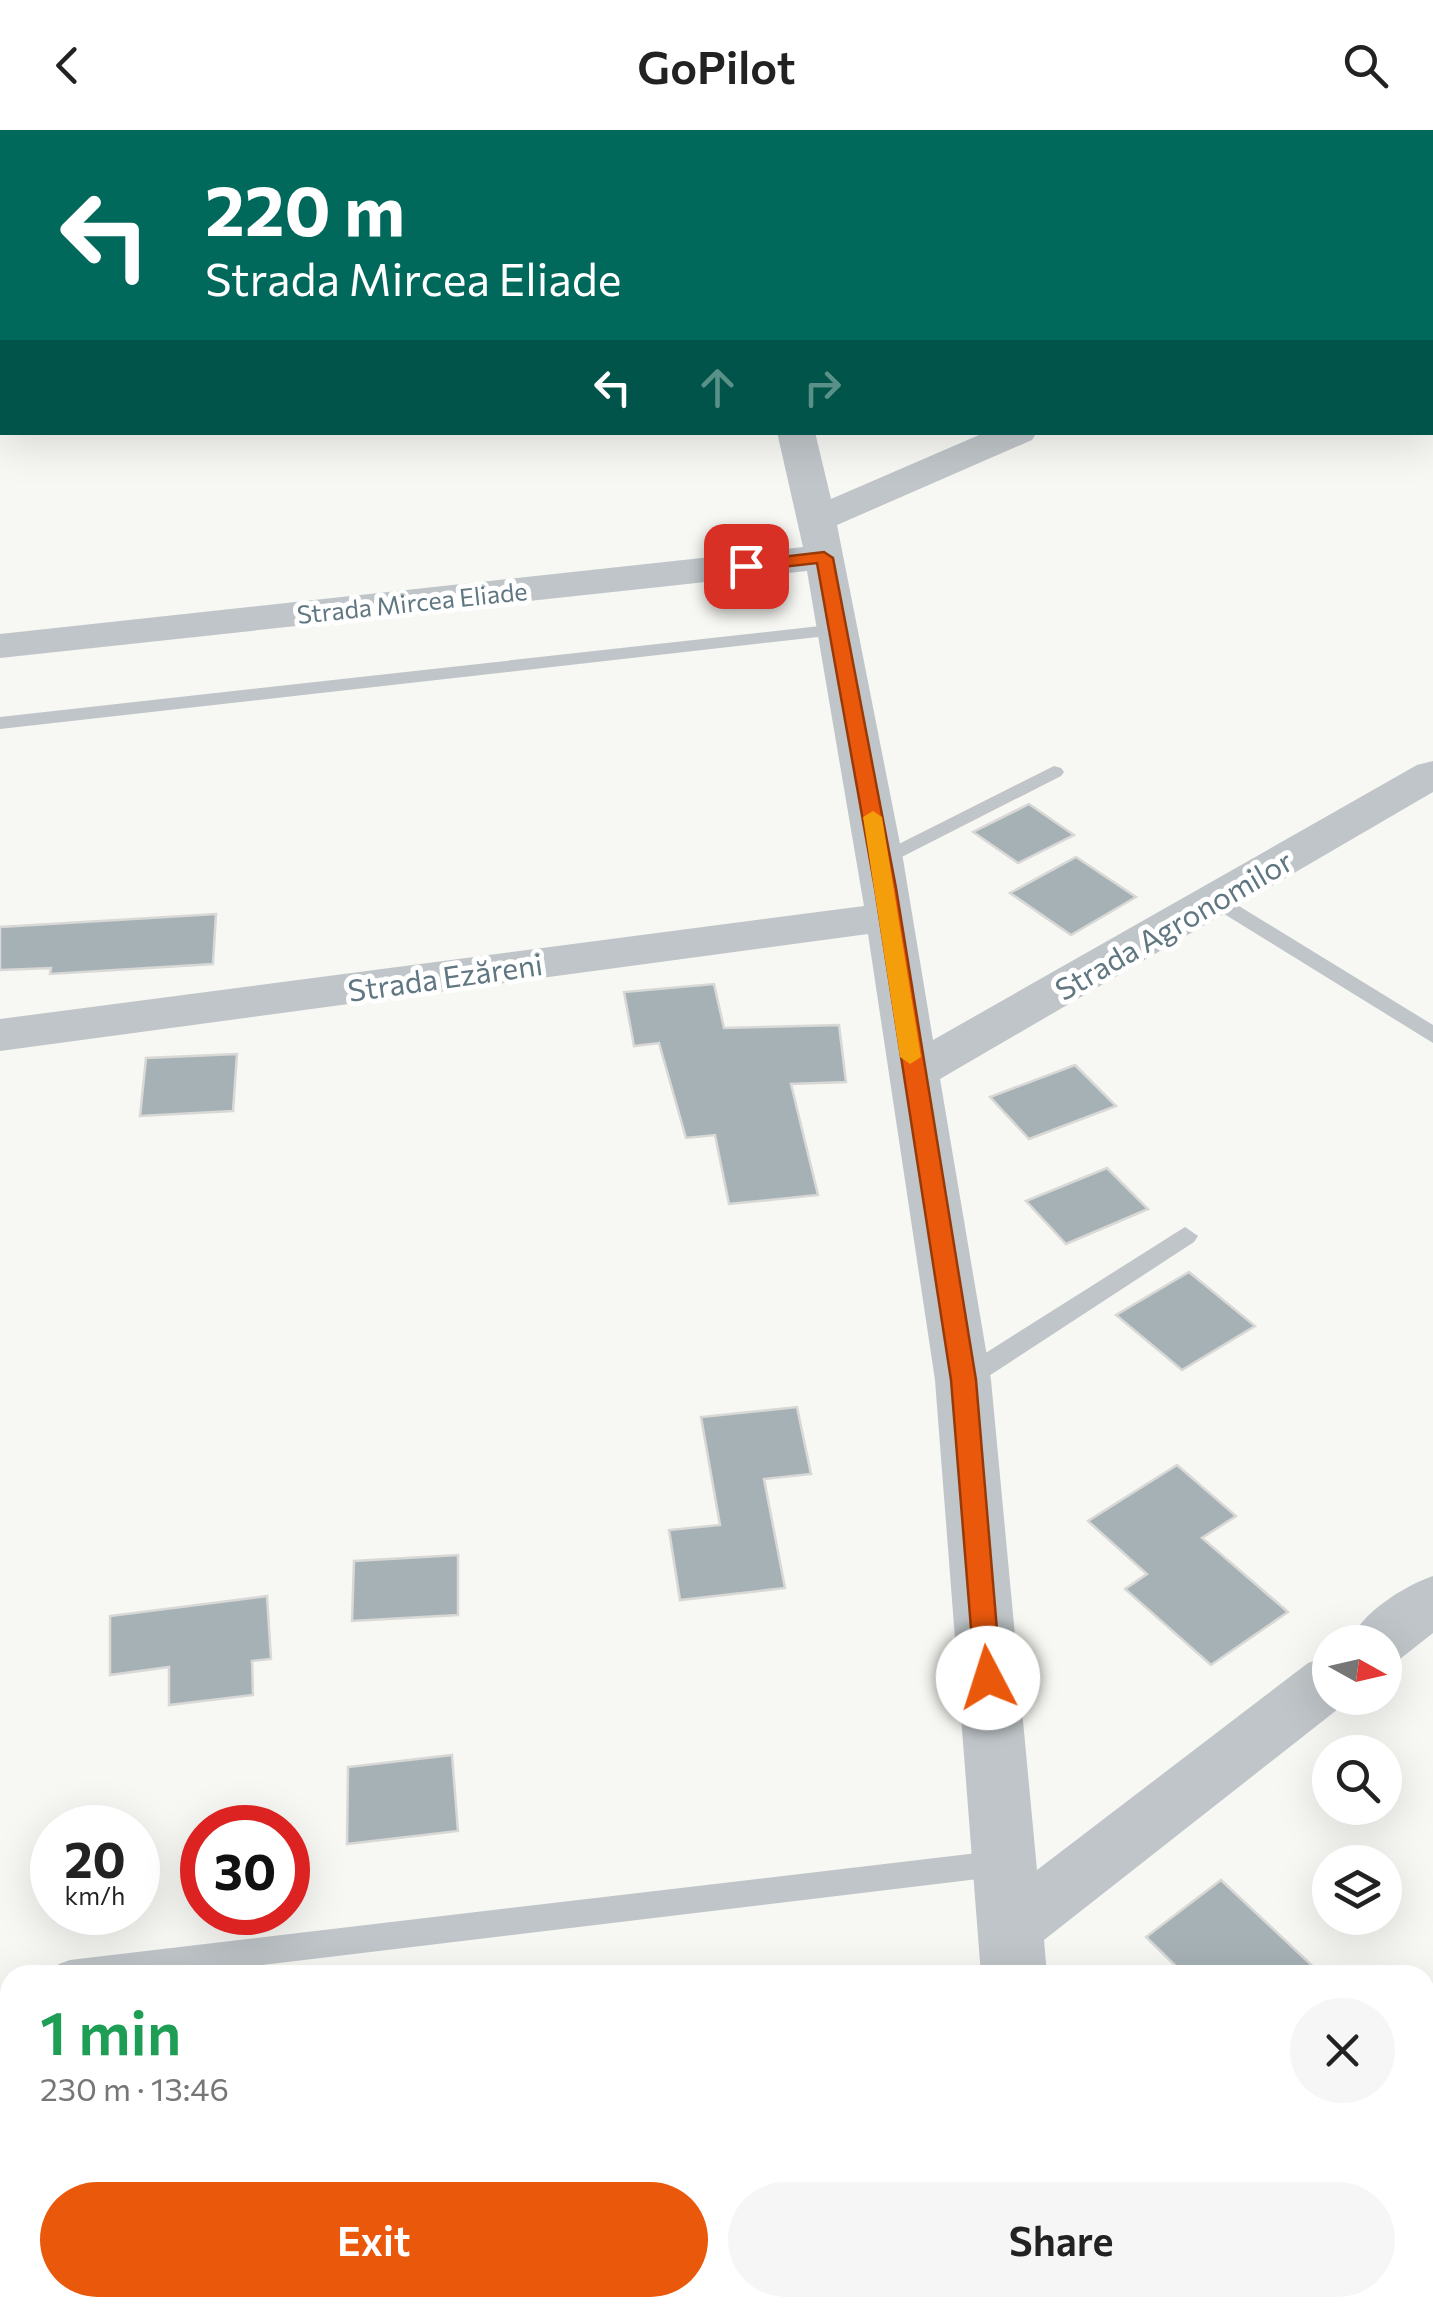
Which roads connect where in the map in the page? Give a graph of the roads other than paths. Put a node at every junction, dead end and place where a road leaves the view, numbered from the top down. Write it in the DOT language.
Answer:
graph roads {
  1 [pos="797,435"];
  2 [pos="1013,435"];
  3 [pos="820,539"];
  4 [pos="838,630"];
  5 [pos="0,646"];
  6 [pos="0,723"];
  7 [pos="1054,772"];
  8 [pos="1433,774"];
  9 [pos="880,860"];
  10 [pos="1216,899"];
  11 [pos="890,917"];
  12 [pos="0,1035"];
  13 [pos="1433,1036"];
  14 [pos="913,1073"];
  15 [pos="1186,1236"];
  16 [pos="964,1380"];
  17 [pos="1433,1600"];
  18 [pos="1400,1625"];
  19 [pos="1312,1695"];
  20 [pos="1003,1864"];
  21 [pos="1011,1953"];
  22 [pos="146,1965"];
  1 -- 3 [label="street"];
  2 -- 3 [label="street, Strada Mircea Eliade"];
  3 -- 4 [label="street"];
  3 -- 5 [label="street, Strada Mircea Eliade"];
  4 -- 6 [label="lane"];
  4 -- 9 [label="street"];
  7 -- 9 [label="lane"];
  8 -- 10 [label="street, Strada Agronomilor"];
  9 -- 11 [label="street"];
  10 -- 13 [label="lane"];
  10 -- 14 [label="street, Strada Agronomilor"];
  11 -- 12 [label="street, Strada Ezăreni"];
  11 -- 14 [label="street"];
  14 -- 16 [label="street"];
  15 -- 16 [label="lane"];
  16 -- 20 [label="street"];
  17 -- 18 [label="street"];
  19 -- 21 [label="street"];
  20 -- 21 [label="street"];
  20 -- 22 [label="lane"];
}
